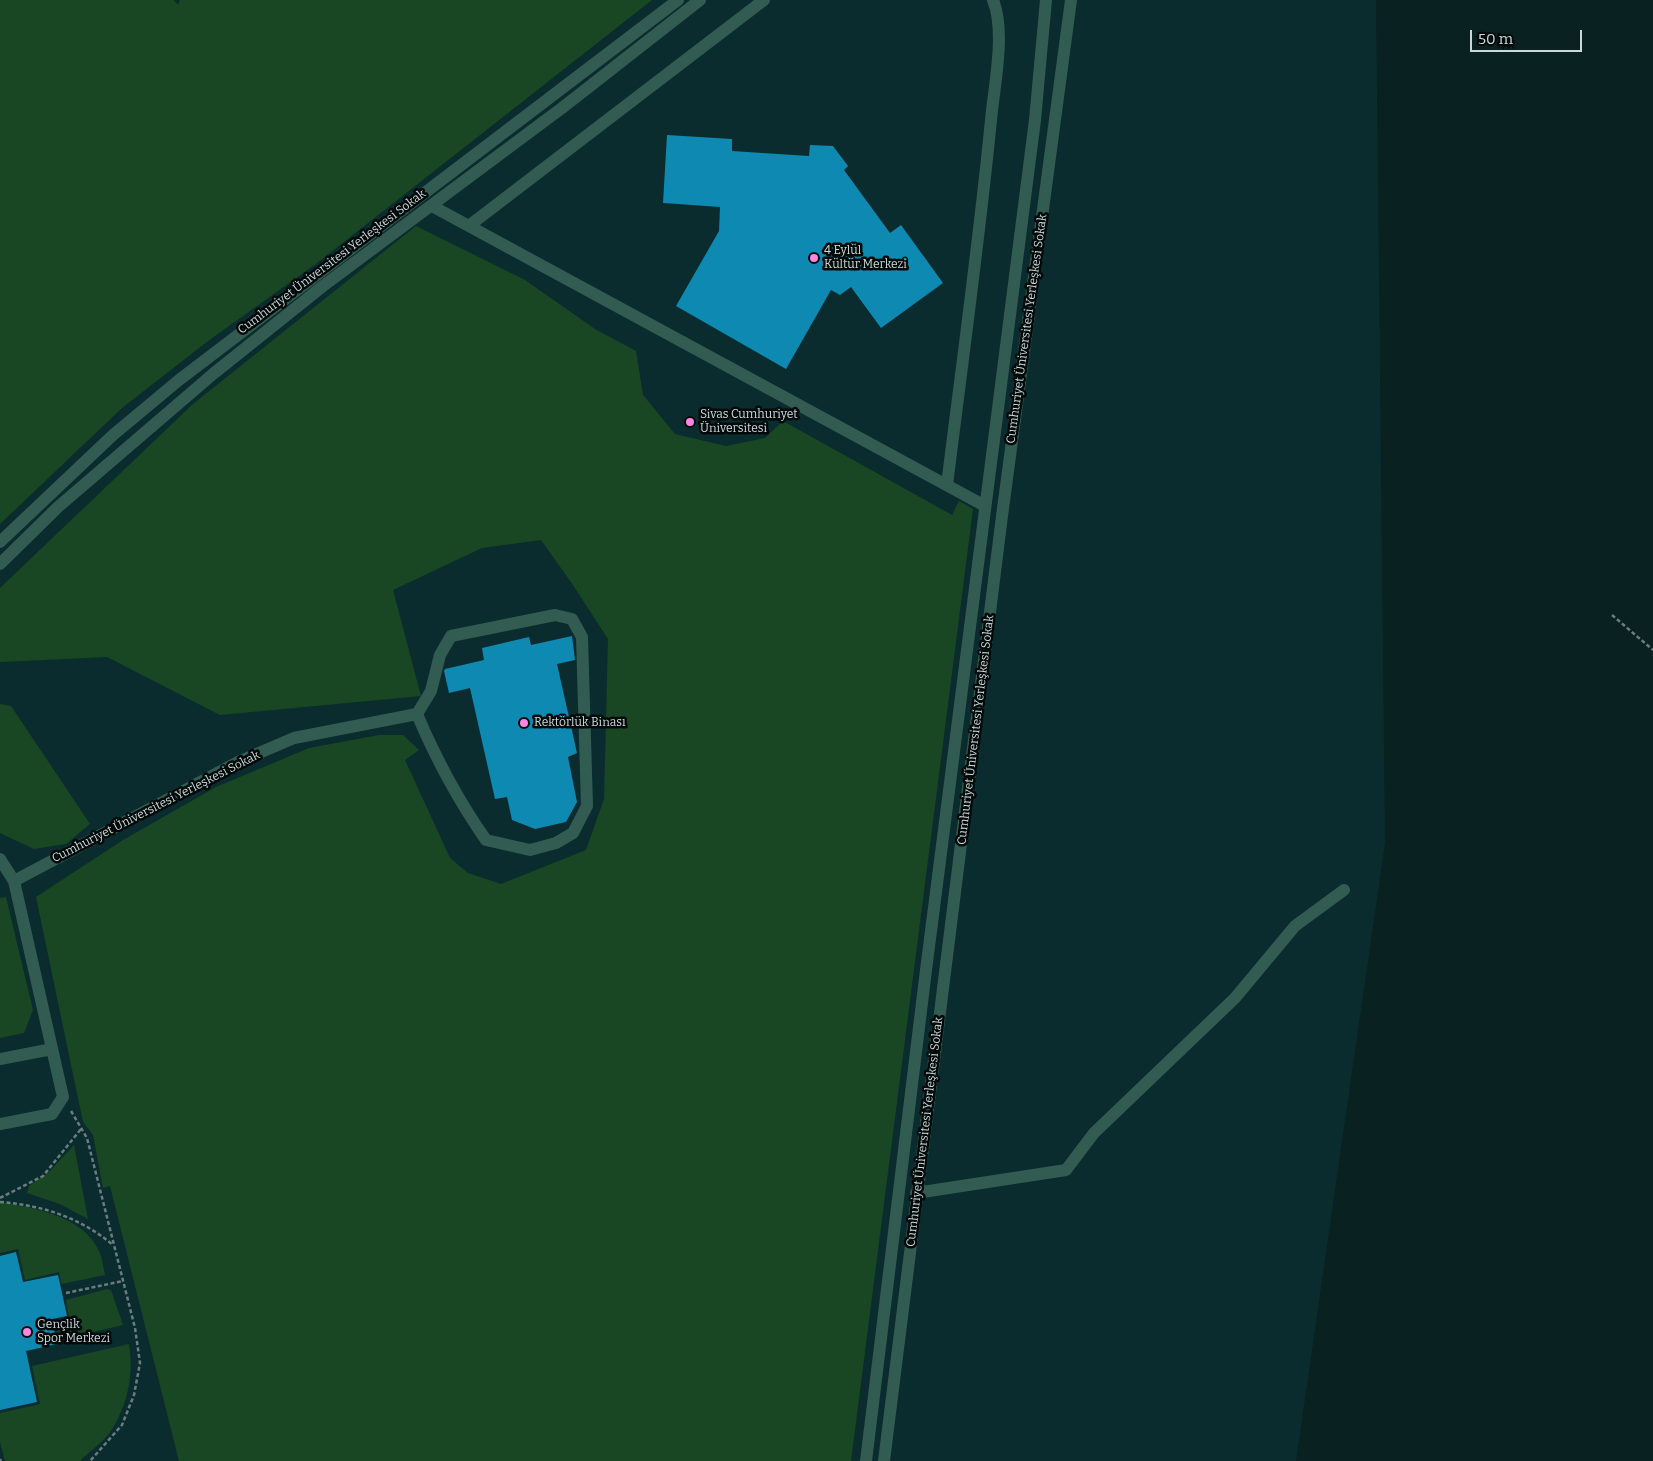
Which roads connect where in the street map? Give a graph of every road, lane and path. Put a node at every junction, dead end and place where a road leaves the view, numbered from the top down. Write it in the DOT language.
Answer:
graph roads {
  1 [pos="678,0"];
  2 [pos="700,0"];
  3 [pos="764,0"];
  4 [pos="992,0"];
  5 [pos="1071,0"];
  6 [pos="1045,2"];
  7 [pos="432,206"];
  8 [pos="470,224"];
  9 [pos="947,485"];
  10 [pos="986,506"];
  11 [pos="0,542"];
  12 [pos="0,564"];
  13 [pos="1612,615"];
  14 [pos="1653,650"];
  15 [pos="417,714"];
  16 [pos="0,859"];
  17 [pos="14,881"];
  18 [pos="1344,890"];
  19 [pos="52,1049"];
  20 [pos="0,1059"];
  21 [pos="63,1097"];
  22 [pos="0,1124"];
  23 [pos="81,1129"];
  24 [pos="916,1193"];
  25 [pos="0,1200"];
  26 [pos="114,1245"];
  27 [pos="123,1281"];
  28 [pos="66,1293"];
  29 [pos="90,1461"];
  30 [pos="866,1461"];
  31 [pos="884,1461"];
  1 -- 11 [label="street, Cumhuriyet Üniversitesi Yerleşkesi Sokak"];
  2 -- 7 [label="street, Cumhuriyet Üniversitesi Yerleşkesi Sokak"];
  3 -- 8 [label="street"];
  4 -- 9 [label="street"];
  5 -- 24 [label="street, Cumhuriyet Üniversitesi Yerleşkesi Sokak"];
  6 -- 10 [label="street, Cumhuriyet Üniversitesi Yerleşkesi Sokak"];
  7 -- 8 [label="street, Cumhuriyet Üniversitesi Yerleşkesi Sokak"];
  7 -- 12 [label="street, Cumhuriyet Üniversitesi Yerleşkesi Sokak"];
  8 -- 9 [label="street, Cumhuriyet Üniversitesi Yerleşkesi Sokak"];
  9 -- 10 [label="street, Cumhuriyet Üniversitesi Yerleşkesi Sokak"];
  10 -- 30 [label="street, Cumhuriyet Üniversitesi Yerleşkesi Sokak"];
  13 -- 14 [label="path"];
  15 -- 15 [label="street"];
  15 -- 17 [label="street, Cumhuriyet Üniversitesi Yerleşkesi Sokak"];
  16 -- 17 [label="street"];
  17 -- 19 [label="street"];
  18 -- 24 [label="street"];
  19 -- 20 [label="street"];
  19 -- 21 [label="street"];
  21 -- 22 [label="street"];
  21 -- 23 [label="path"];
  23 -- 25 [label="path"];
  23 -- 26 [label="path"];
  24 -- 31 [label="street, Cumhuriyet Üniversitesi Yerleşkesi Sokak"];
  25 -- 26 [label="path"];
  26 -- 27 [label="path"];
  27 -- 28 [label="path"];
  27 -- 29 [label="path"];
}
